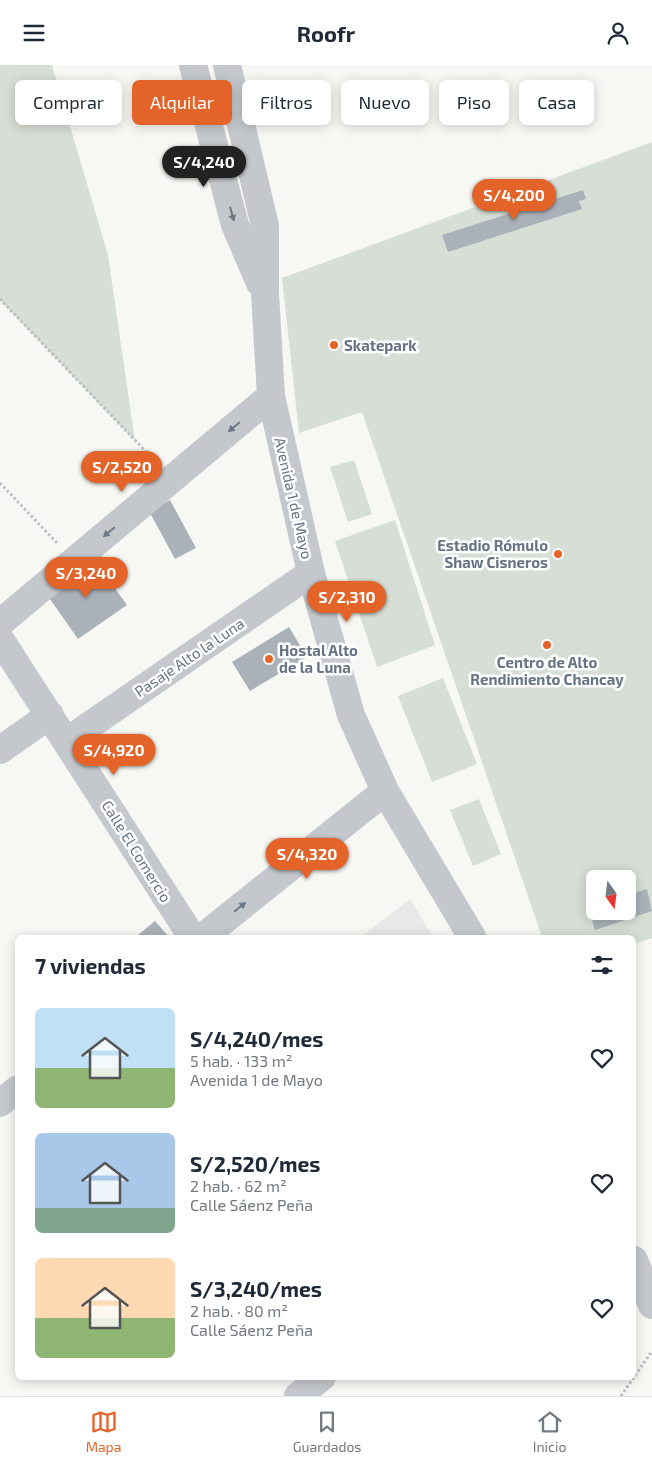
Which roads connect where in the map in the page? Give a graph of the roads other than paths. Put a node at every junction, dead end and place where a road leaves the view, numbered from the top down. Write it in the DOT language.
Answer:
graph roads {
  1 [pos="193,65"];
  2 [pos="227,65"];
  3 [pos="264,293"];
  4 [pos="271,396"];
  5 [pos="311,573"];
  6 [pos="0,623"];
  7 [pos="0,639"];
  8 [pos="50,715"];
  9 [pos="67,741"];
  10 [pos="0,750"];
  11 [pos="385,791"];
  12 [pos="191,935"];
  13 [pos="205,935"];
  14 [pos="471,935"];
  15 [pos="15,1091"];
  16 [pos="0,1103"];
  17 [pos="636,1265"];
  18 [pos="652,1305"];
  19 [pos="318,1380"];
  20 [pos="298,1396"];
  1 -- 3 [label="street, Avenida 1 de Mayo, one-way"];
  2 -- 3 [label="street, Avenida 1 de Mayo"];
  3 -- 4 [label="street, Avenida 1 de Mayo"];
  4 -- 5 [label="street, Avenida 1 de Mayo"];
  4 -- 6 [label="street, one-way"];
  5 -- 9 [label="street, Pasaje Alto la Luna"];
  5 -- 11 [label="street, Avenida 1 de Mayo"];
  7 -- 8 [label="street, Calle El Comercio"];
  8 -- 9 [label="street, Calle El Comercio"];
  8 -- 10 [label="street"];
  9 -- 12 [label="street, Calle El Comercio"];
  13 -- 11 [label="street, one-way"];
  11 -- 14 [label="street, Avenida 1 de Mayo"];
  15 -- 16 [label="street"];
  17 -- 18 [label="street"];
  19 -- 20 [label="street"];
}
